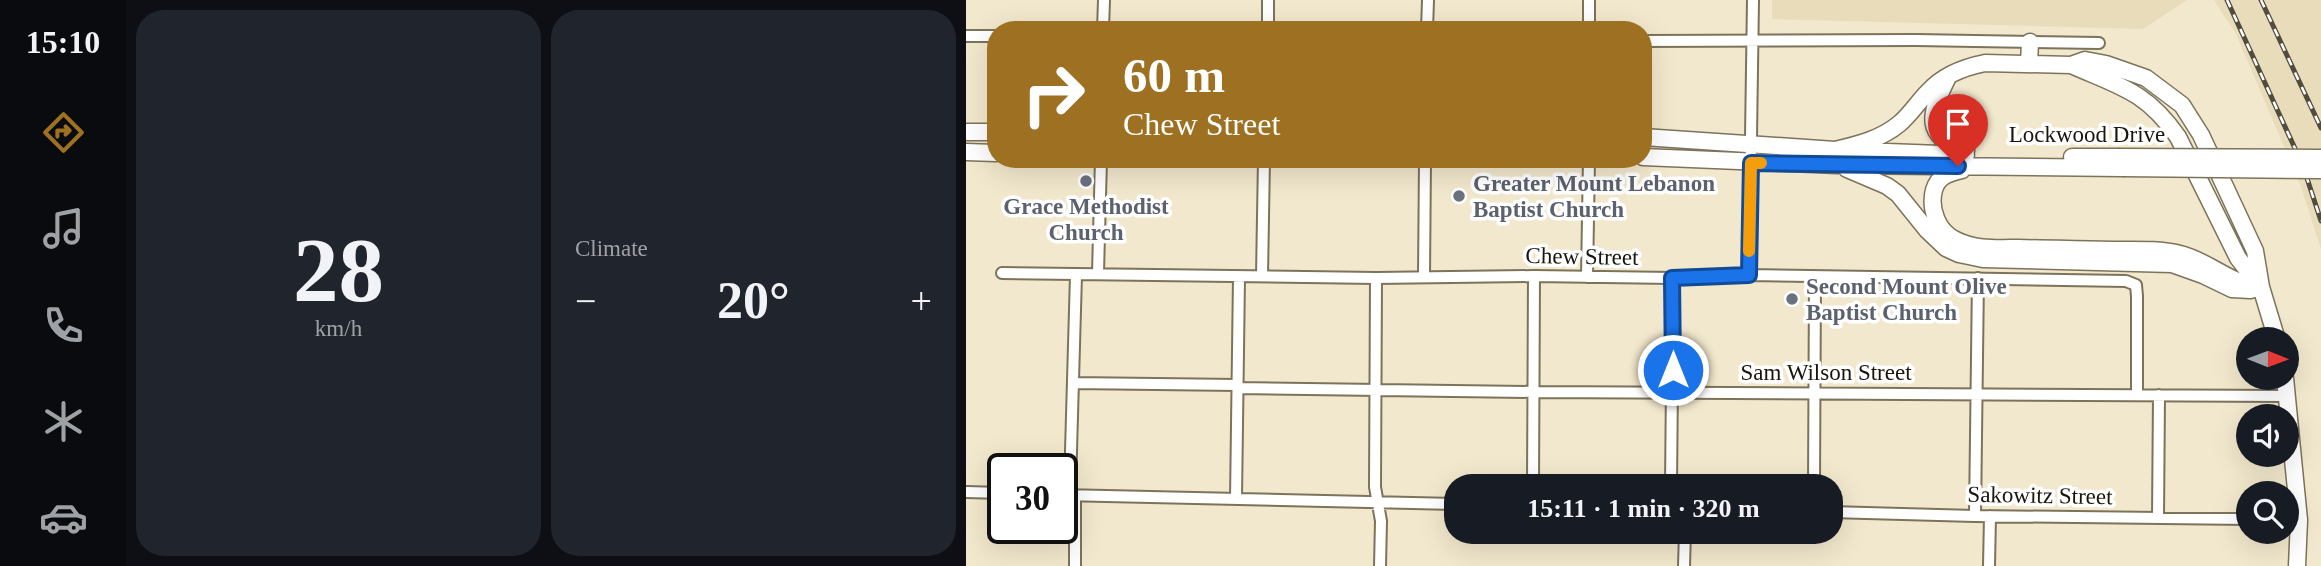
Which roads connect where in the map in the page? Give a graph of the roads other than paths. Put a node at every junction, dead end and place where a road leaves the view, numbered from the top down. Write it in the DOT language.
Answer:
graph roads {
  1 [pos="1104,0"];
  2 [pos="1268,0"];
  3 [pos="1428,0"];
  4 [pos="1589,0"];
  5 [pos="1754,0"];
  6 [pos="1103,21"];
  7 [pos="1268,21"];
  8 [pos="1427,21"];
  9 [pos="1589,21"];
  10 [pos="966,36"];
  11 [pos="987,36"];
  12 [pos="1753,40"];
  13 [pos="1652,41"];
  14 [pos="2030,42"];
  15 [pos="2099,43"];
  16 [pos="2029,64"];
  17 [pos="2071,65"];
  18 [pos="1948,77"];
  19 [pos="966,132"];
  20 [pos="987,132"];
  21 [pos="1652,138"];
  22 [pos="1752,144"];
  23 [pos="966,152"];
  24 [pos="987,153"];
  25 [pos="1652,158"];
  26 [pos="1836,158"];
  27 [pos="2321,158"];
  28 [pos="1982,161"];
  29 [pos="1751,163"];
  30 [pos="2120,163"];
  31 [pos="1101,168"];
  32 [pos="1264,168"];
  33 [pos="1425,168"];
  34 [pos="1589,168"];
  35 [pos="2321,170"];
  36 [pos="2255,251"];
  37 [pos="2238,258"];
  38 [pos="1002,273"];
  39 [pos="1098,273"];
  40 [pos="1076,275"];
  41 [pos="1749,275"];
  42 [pos="1262,276"];
  43 [pos="1534,276"];
  44 [pos="1239,277"];
  45 [pos="1424,277"];
  46 [pos="1587,277"];
  47 [pos="1376,278"];
  48 [pos="1672,278"];
  49 [pos="1815,278"];
  50 [pos="1978,278"];
  51 [pos="2261,287"];
  52 [pos="2273,327"];
  53 [pos="1073,383"];
  54 [pos="1238,386"];
  55 [pos="1376,390"];
  56 [pos="2287,390"];
  57 [pos="1534,392"];
  58 [pos="1814,392"];
  59 [pos="1673,393"];
  60 [pos="1976,394"];
  61 [pos="2137,394"];
  62 [pos="2159,395"];
  63 [pos="2288,396"];
  64 [pos="1071,453"];
  65 [pos="1532,474"];
  66 [pos="1671,474"];
  67 [pos="1814,474"];
  68 [pos="2291,481"];
  69 [pos="966,492"];
  70 [pos="987,493"];
  71 [pos="1078,495"];
  72 [pos="1236,499"];
  73 [pos="1378,502"];
  74 [pos="1444,504"];
  75 [pos="1843,512"];
  76 [pos="1975,516"];
  77 [pos="1990,516"];
  78 [pos="2158,518"];
  79 [pos="2236,519"];
  80 [pos="1073,544"];
  81 [pos="1685,544"];
  82 [pos="2295,544"];
  83 [pos="1075,566"];
  84 [pos="1380,566"];
  85 [pos="1684,566"];
  86 [pos="1989,566"];
  87 [pos="2297,566"];
  1 -- 6 [label="street"];
  2 -- 7 [label="street"];
  3 -- 8 [label="street"];
  4 -- 9 [label="street"];
  5 -- 12 [label="street"];
  10 -- 11 [label="street"];
  12 -- 13 [label="street"];
  12 -- 14 [label="street"];
  12 -- 22 [label="street"];
  14 -- 15 [label="street"];
  14 -- 16 [label="main road"];
  16 -- 17 [label="main road"];
  16 -- 18 [label="main road"];
  17 -- 36 [label="main road"];
  17 -- 37 [label="main road"];
  18 -- 26 [label="main road"];
  18 -- 28 [label="main road"];
  19 -- 20 [label="main road"];
  21 -- 22 [label="main road, Lockwood Drive"];
  22 -- 26 [label="main road, Lockwood Drive"];
  22 -- 29 [label="street"];
  23 -- 24 [label="main road"];
  25 -- 29 [label="main road, Lockwood Drive"];
  26 -- 28 [label="main road, Lockwood Drive"];
  26 -- 29 [label="main road, Lockwood Drive"];
  26 -- 51 [label="main road"];
  27 -- 30 [label="main road, Lockwood Drive, bridge"];
  28 -- 30 [label="main road, Lockwood Drive"];
  28 -- 51 [label="main road"];
  29 -- 41 [label="street"];
  30 -- 35 [label="main road, Lockwood Drive, bridge"];
  31 -- 39 [label="street"];
  32 -- 42 [label="street"];
  33 -- 45 [label="street"];
  34 -- 46 [label="street"];
  36 -- 37 [label="main road"];
  36 -- 51 [label="main road"];
  37 -- 51 [label="main road"];
  38 -- 40 [label="street, Chew Street"];
  39 -- 40 [label="street, Chew Street"];
  39 -- 44 [label="street, Chew Street"];
  40 -- 53 [label="street"];
  41 -- 48 [label="street, Chew Street"];
  41 -- 49 [label="street, Chew Street"];
  42 -- 44 [label="street, Chew Street"];
  42 -- 47 [label="street, Chew Street"];
  43 -- 45 [label="street, Chew Street"];
  43 -- 46 [label="street, Chew Street"];
  43 -- 57 [label="street"];
  44 -- 54 [label="street"];
  45 -- 47 [label="street, Chew Street"];
  46 -- 48 [label="street, Chew Street"];
  47 -- 55 [label="street"];
  48 -- 59 [label="street"];
  49 -- 50 [label="street, Chew Street"];
  49 -- 58 [label="street"];
  50 -- 60 [label="street"];
  50 -- 61 [label="street, Chew Street"];
  51 -- 52 [label="main road"];
  53 -- 54 [label="street, Sam Wilson Street"];
  53 -- 64 [label="street"];
  54 -- 55 [label="street, Sam Wilson Street"];
  54 -- 72 [label="street"];
  55 -- 57 [label="street, Sam Wilson Street"];
  55 -- 73 [label="street"];
  56 -- 63 [label="main road"];
  57 -- 59 [label="street, Sam Wilson Street"];
  57 -- 65 [label="street"];
  58 -- 59 [label="street, Sam Wilson Street"];
  58 -- 60 [label="street, Sam Wilson Street"];
  58 -- 67 [label="street"];
  59 -- 66 [label="street"];
  60 -- 61 [label="street, Sam Wilson Street"];
  60 -- 76 [label="street"];
  61 -- 62 [label="street, Sam Wilson Street"];
  62 -- 63 [label="street, Sam Wilson Street"];
  62 -- 78 [label="street"];
  63 -- 68 [label="main road"];
  69 -- 70 [label="street"];
  71 -- 72 [label="street"];
  72 -- 73 [label="street"];
  73 -- 74 [label="street"];
  73 -- 84 [label="street"];
  75 -- 76 [label="street, Sakowitz Street"];
  76 -- 77 [label="street, Sakowitz Street"];
  77 -- 78 [label="street, Sakowitz Street"];
  77 -- 86 [label="street"];
  78 -- 79 [label="street, Sakowitz Street"];
  80 -- 83 [label="street"];
  81 -- 85 [label="street"];
  82 -- 87 [label="main road"];
}
